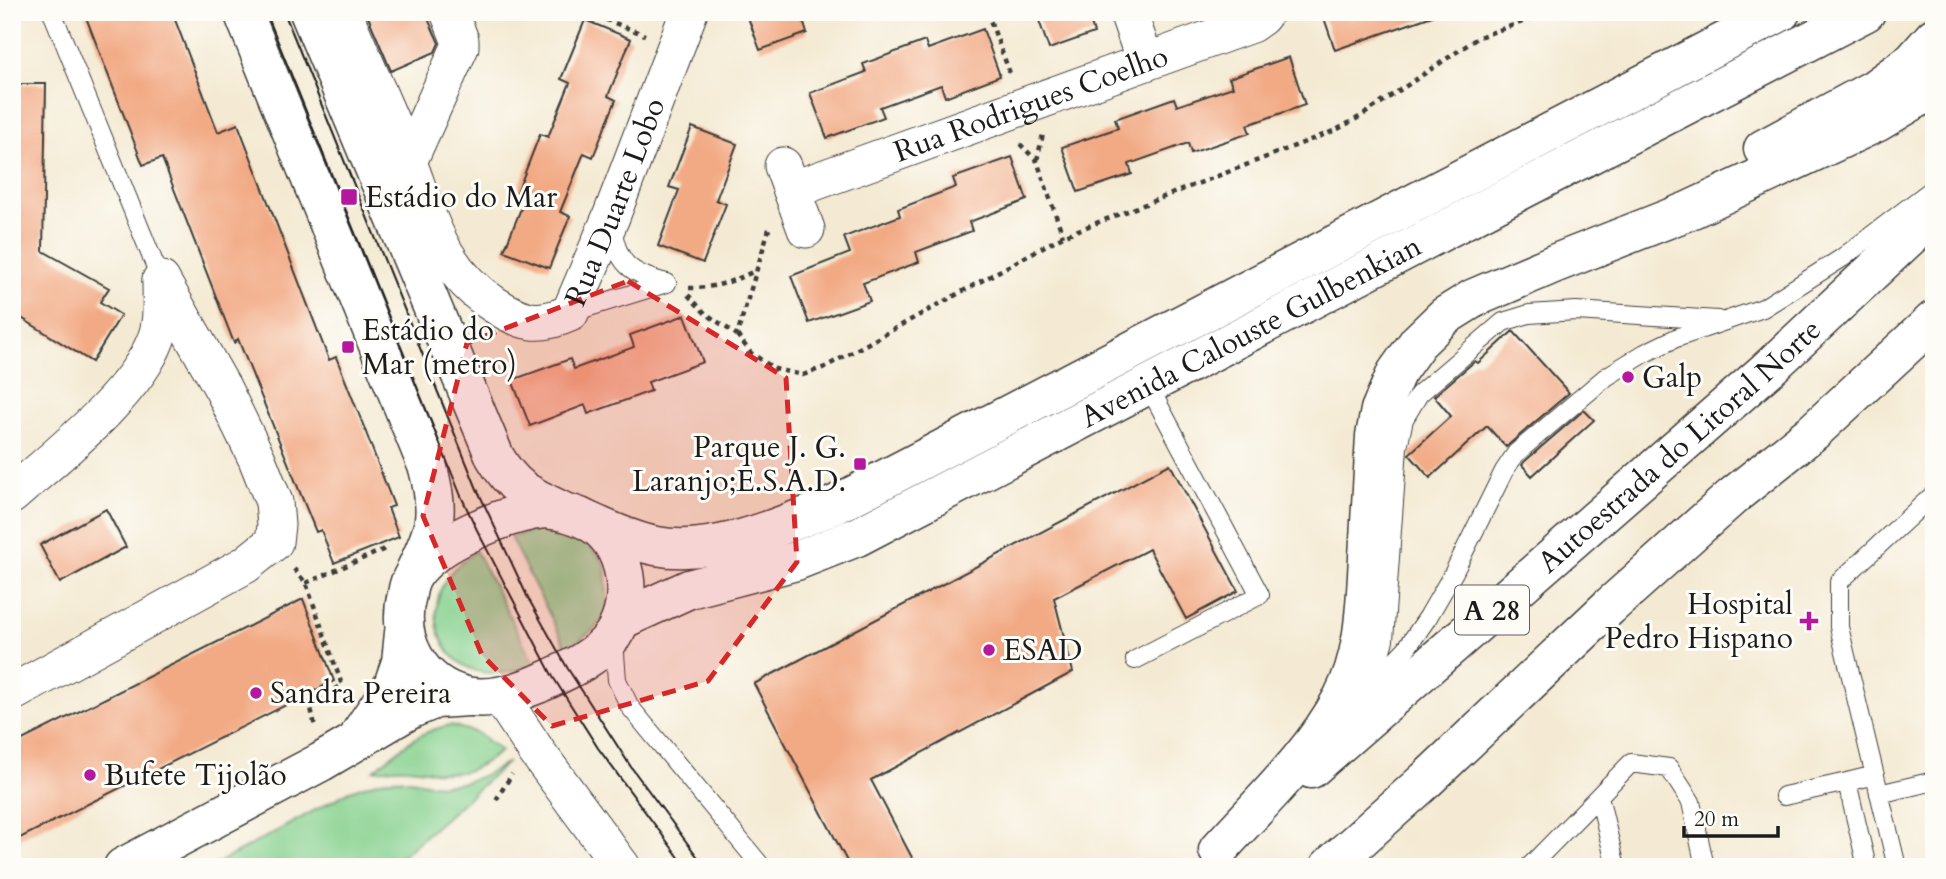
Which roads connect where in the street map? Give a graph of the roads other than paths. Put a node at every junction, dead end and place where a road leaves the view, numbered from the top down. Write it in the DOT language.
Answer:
graph roads {
  1 [pos="51,12"];
  2 [pos="243,12"];
  3 [pos="309,12"];
  4 [pos="343,12"];
  5 [pos="449,12"];
  6 [pos="688,12"];
  7 [pos="1128,12"];
  8 [pos="1265,12"];
  9 [pos="1781,12"];
  10 [pos="1866,12"];
  11 [pos="1934,37"];
  12 [pos="1145,61"];
  13 [pos="1930,91"];
  14 [pos="408,162"];
  15 [pos="1934,188"];
  16 [pos="1934,214"];
  17 [pos="611,217"];
  18 [pos="806,229"];
  19 [pos="1556,262"];
  20 [pos="161,280"];
  21 [pos="570,313"];
  22 [pos="1934,320"];
  23 [pos="1729,321"];
  24 [pos="1934,338"];
  25 [pos="1148,385"];
  26 [pos="1812,432"];
  27 [pos="1934,494"];
  28 [pos="12,495"];
  29 [pos="575,516"];
  30 [pos="413,576"];
  31 [pos="617,627"];
  32 [pos="404,633"];
  33 [pos="1135,660"];
  34 [pos="1371,687"];
  35 [pos="12,693"];
  36 [pos="484,696"];
  37 [pos="356,740"];
  38 [pos="1307,751"];
  39 [pos="1875,775"];
  40 [pos="1426,780"];
  41 [pos="1934,781"];
  42 [pos="1847,782"];
  43 [pos="1879,794"];
  44 [pos="1599,796"];
  45 [pos="1784,796"];
  46 [pos="1209,858"];
  47 [pos="1536,864"];
  48 [pos="123,867"];
  49 [pos="622,867"];
  50 [pos="762,867"];
  51 [pos="1329,867"];
  52 [pos="1352,867"];
  53 [pos="1616,867"];
  54 [pos="1705,867"];
  55 [pos="1867,867"];
  56 [pos="1897,867"];
  1 -- 20 [label="lane"];
  2 -- 30 [label="main road"];
  3 -- 29 [label="main road, Avenida Calouste Gulbenkian"];
  4 -- 14 [label="street, Rua Duarte Lobo"];
  5 -- 14 [label="street"];
  6 -- 17 [label="street, Rua Duarte Lobo"];
  7 -- 12 [label="street"];
  8 -- 12 [label="street, Rua Rodrigues Coelho"];
  9 -- 29 [label="main road, Avenida Calouste Gulbenkian"];
  10 -- 25 [label="main road, Avenida Calouste Gulbenkian"];
  11 -- 19 [label="main road"];
  12 -- 18 [label="street, Rua Rodrigues Coelho"];
  13 -- 19 [label="main road"];
  14 -- 21 [label="street, Rua Duarte Lobo"];
  15 -- 23 [label="lane"];
  16 -- 46 [label="main road, Autoestrada do Litoral Norte / A 28"];
  17 -- 21 [label="street, Rua Duarte Lobo"];
  17 -- 21 [label="lane"];
  19 -- 38 [label="main road"];
  20 -- 28 [label="street"];
  20 -- 35 [label="street"];
  22 -- 26 [label="main road, A 28"];
  23 -- 34 [label="lane"];
  23 -- 34 [label="lane"];
  24 -- 26 [label="main road"];
  25 -- 31 [label="main road, Avenida Calouste Gulbenkian"];
  25 -- 33 [label="lane"];
  26 -- 40 [label="main road, A 28"];
  27 -- 39 [label="lane"];
  29 -- 30 [label="main road"];
  29 -- 31 [label="main road"];
  30 -- 32 [label="main road"];
  31 -- 36 [label="main road"];
  31 -- 50 [label="lane"];
  32 -- 36 [label="main road"];
  32 -- 37 [label="main road"];
  34 -- 38 [label="lane"];
  36 -- 37 [label="main road"];
  36 -- 49 [label="street"];
  37 -- 48 [label="main road"];
  38 -- 46 [label="main road"];
  39 -- 42 [label="lane"];
  39 -- 43 [label="lane"];
  40 -- 51 [label="main road, A 28"];
  40 -- 52 [label="lane"];
  41 -- 43 [label="lane"];
  42 -- 45 [label="lane"];
  42 -- 55 [label="lane"];
  43 -- 56 [label="lane"];
  44 -- 47 [label="lane"];
  44 -- 53 [label="lane"];
  44 -- 54 [label="lane"];
}
